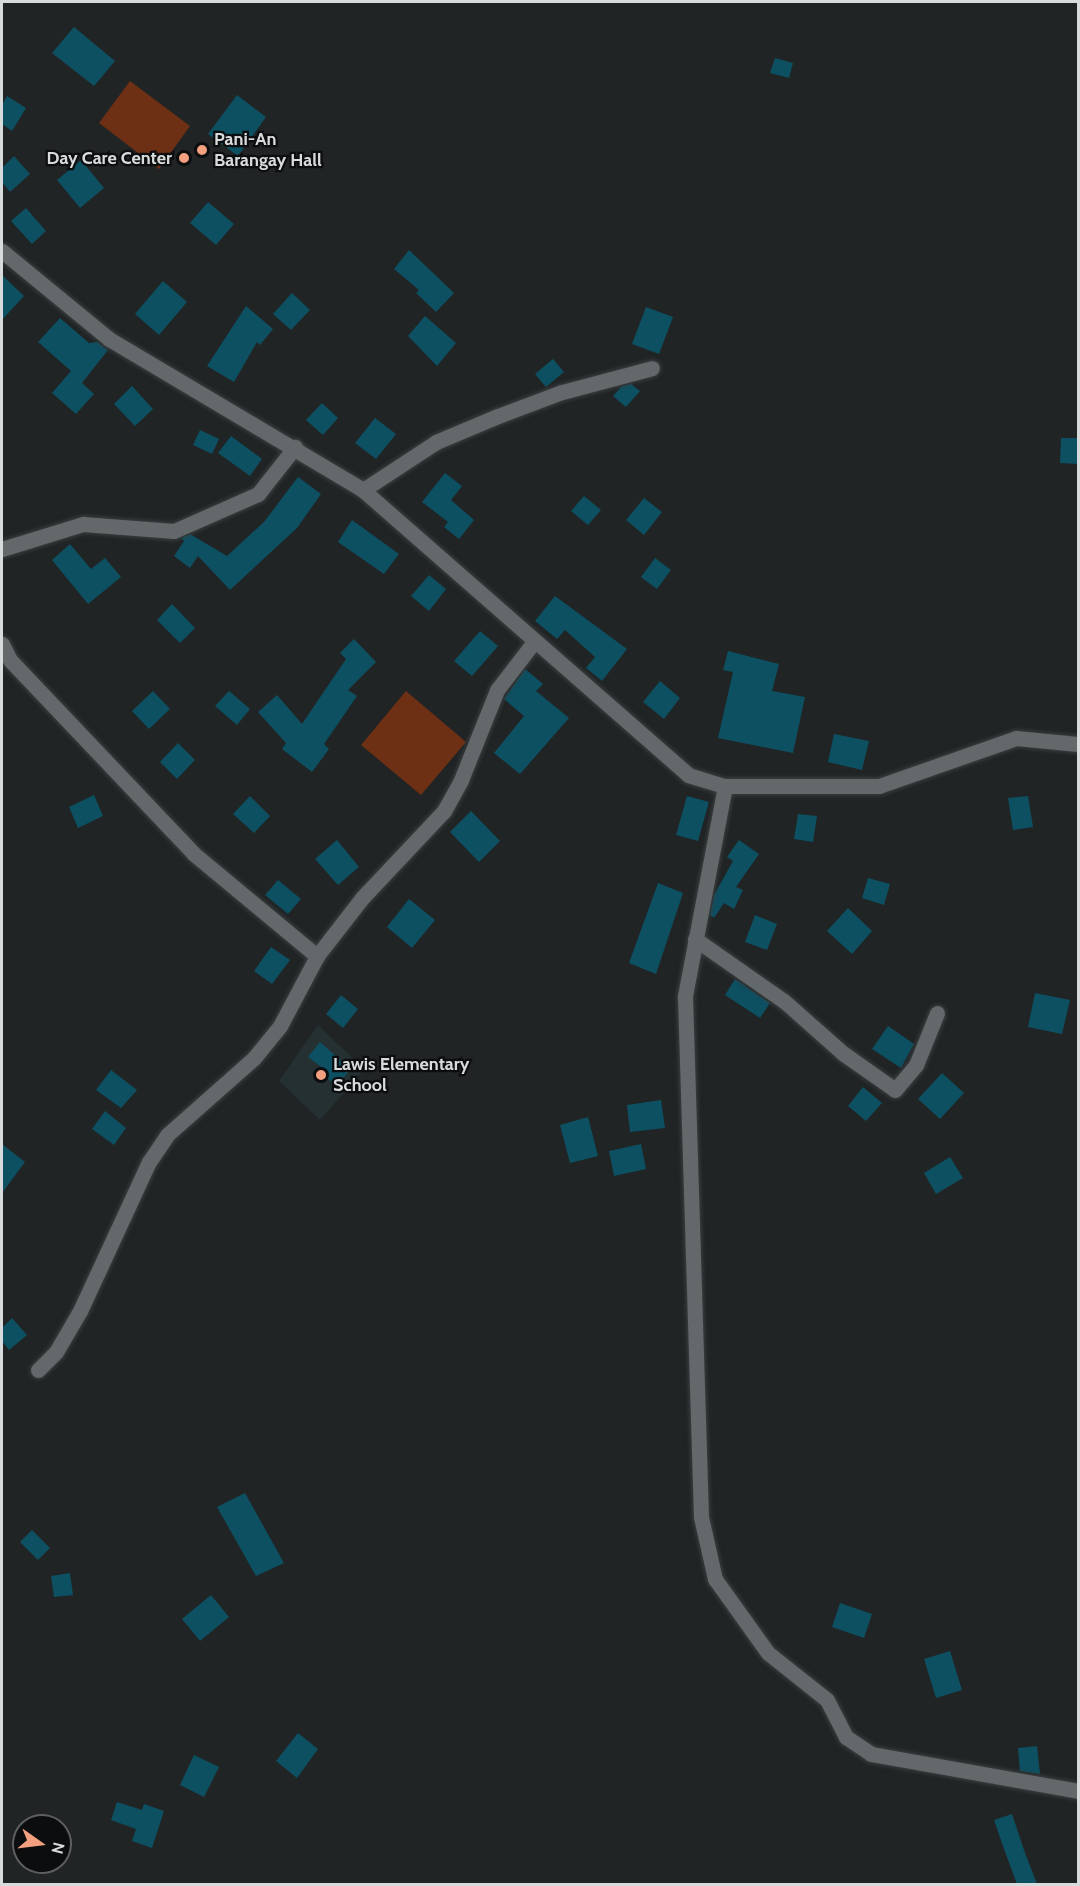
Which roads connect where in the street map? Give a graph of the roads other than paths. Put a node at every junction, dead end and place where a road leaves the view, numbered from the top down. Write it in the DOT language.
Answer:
graph roads {
  1 [pos="2,251"];
  2 [pos="652,368"];
  3 [pos="295,447"];
  4 [pos="363,489"];
  5 [pos="2,549"];
  6 [pos="533,643"];
  7 [pos="2,644"];
  8 [pos="1078,744"];
  9 [pos="724,786"];
  10 [pos="695,939"];
  11 [pos="317,956"];
  12 [pos="936,1013"];
  13 [pos="38,1370"];
  14 [pos="1078,1791"];
  1 -- 3 [label="street"];
  2 -- 4 [label="street"];
  3 -- 4 [label="street"];
  3 -- 5 [label="street"];
  4 -- 6 [label="street"];
  6 -- 9 [label="street"];
  6 -- 11 [label="street"];
  7 -- 11 [label="street"];
  8 -- 9 [label="street"];
  9 -- 10 [label="street"];
  10 -- 12 [label="street"];
  10 -- 14 [label="street"];
  11 -- 13 [label="street"];
}
